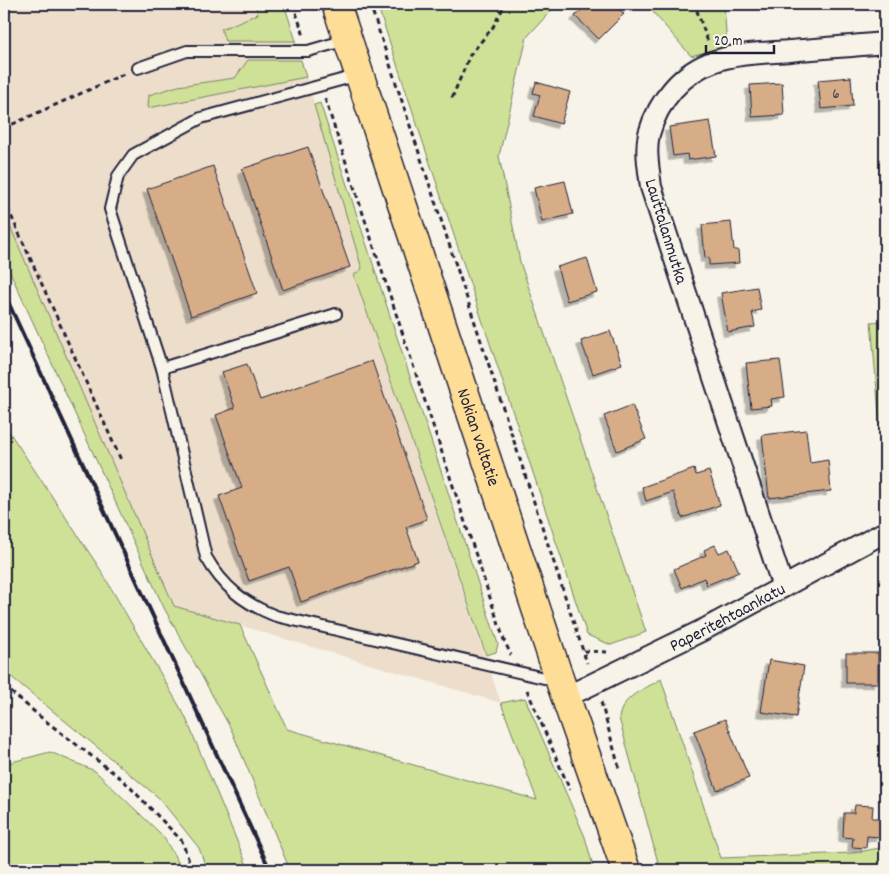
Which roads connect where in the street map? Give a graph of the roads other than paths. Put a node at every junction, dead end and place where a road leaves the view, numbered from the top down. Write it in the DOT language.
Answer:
graph roads {
  1 [pos="336,4"];
  2 [pos="348,39"];
  3 [pos="885,43"];
  4 [pos="138,68"];
  5 [pos="359,75"];
  6 [pos="336,314"];
  7 [pos="162,368"];
  8 [pos="885,532"];
  9 [pos="783,587"];
  10 [pos="563,689"];
  11 [pos="624,862"];
  1 -- 2 [label="main road, Nokian valtatie"];
  2 -- 4 [label="lane"];
  2 -- 5 [label="main road, Nokian valtatie"];
  3 -- 9 [label="street, Lauttalanmutka"];
  5 -- 7 [label="lane"];
  5 -- 10 [label="main road, Nokian valtatie"];
  6 -- 7 [label="lane"];
  7 -- 10 [label="lane"];
  8 -- 9 [label="street, Paperitehtaankatu"];
  9 -- 10 [label="street, Paperitehtaankatu"];
  10 -- 11 [label="main road, Nokian valtatie"];
}
